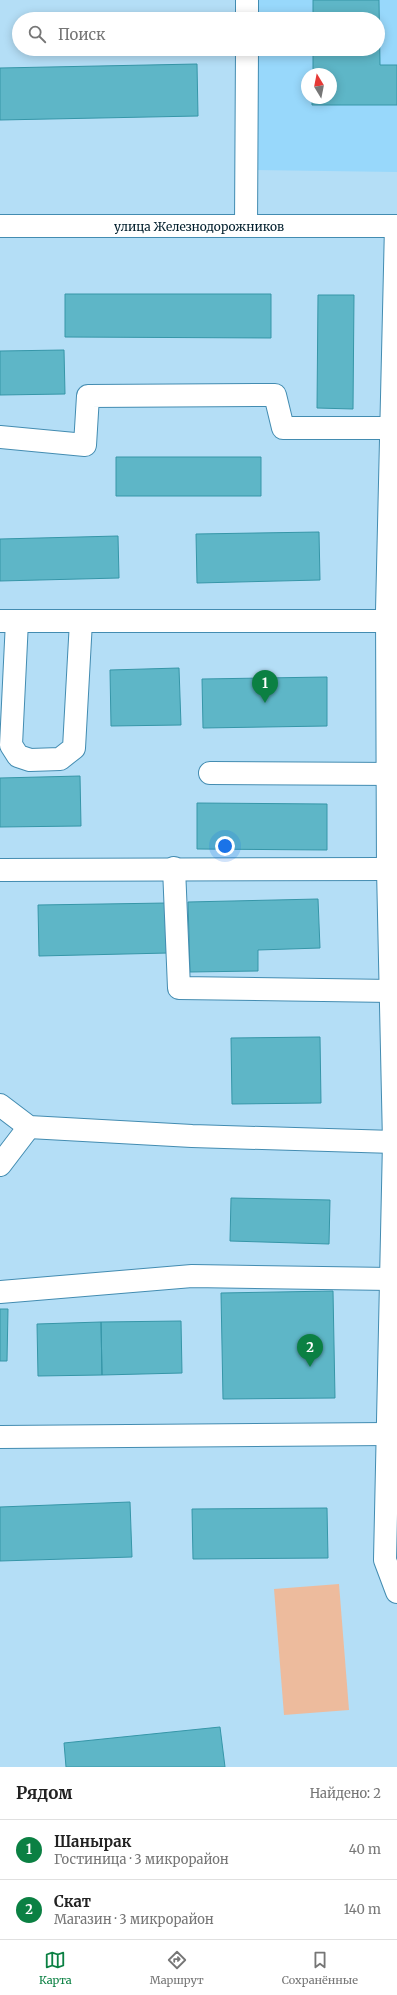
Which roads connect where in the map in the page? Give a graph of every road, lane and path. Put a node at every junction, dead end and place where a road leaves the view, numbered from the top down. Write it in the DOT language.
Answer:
graph roads {
  1 [pos="247,0"];
  2 [pos="247,12"];
  3 [pos="246,56"];
  4 [pos="246,225"];
  5 [pos="0,226"];
  6 [pos="396,226"];
  7 [pos="391,428"];
  8 [pos="0,437"];
  9 [pos="8,621"];
  10 [pos="81,621"];
  11 [pos="387,621"];
  12 [pos="210,773"];
  13 [pos="393,774"];
  14 [pos="174,868"];
  15 [pos="388,869"];
  16 [pos="0,870"];
  17 [pos="392,991"];
  18 [pos="0,1106"];
  19 [pos="29,1127"];
  20 [pos="395,1150"];
  21 [pos="0,1165"];
  22 [pos="391,1279"];
  23 [pos="0,1292"];
  24 [pos="393,1326"];
  25 [pos="388,1434"];
  26 [pos="0,1437"];
  27 [pos="392,1494"];
  28 [pos="397,1592"];
  1 -- 2 [label="street"];
  3 -- 4 [label="street"];
  4 -- 5 [label="street, улица Железнодорожников"];
  4 -- 6 [label="street, улица Железнодорожников"];
  6 -- 7 [label="street"];
  7 -- 8 [label="street"];
  7 -- 11 [label="street"];
  9 -- 10 [label="street"];
  9 -- 10 [label="street"];
  10 -- 11 [label="street"];
  11 -- 13 [label="street"];
  12 -- 13 [label="street"];
  13 -- 15 [label="street"];
  14 -- 15 [label="street"];
  14 -- 16 [label="street"];
  14 -- 17 [label="street"];
  15 -- 17 [label="street"];
  17 -- 20 [label="street"];
  18 -- 19 [label="street"];
  19 -- 20 [label="street"];
  19 -- 21 [label="street"];
  20 -- 22 [label="street"];
  22 -- 23 [label="street"];
  22 -- 24 [label="street"];
  24 -- 25 [label="street"];
  25 -- 26 [label="street"];
  25 -- 27 [label="street"];
  27 -- 28 [label="street"];
}
